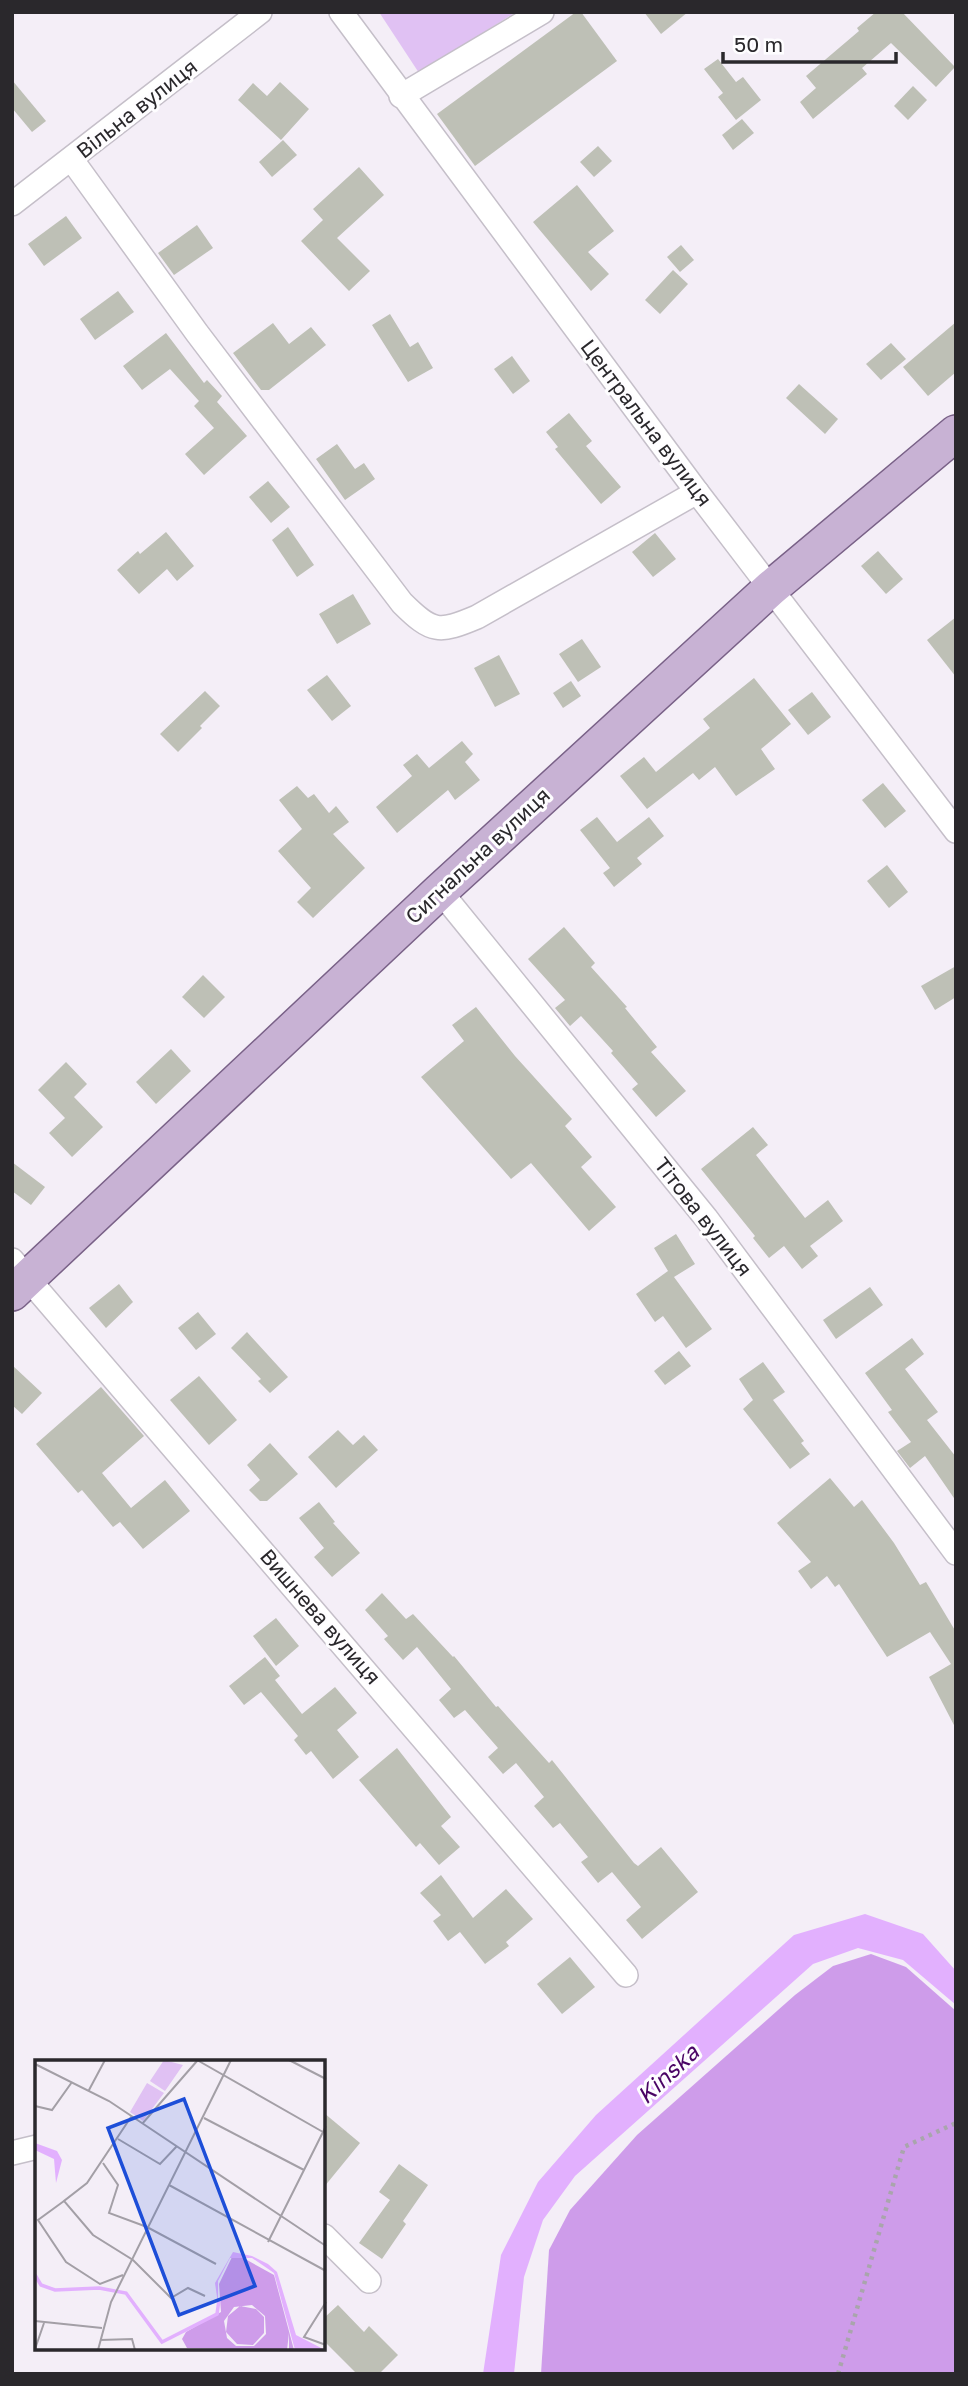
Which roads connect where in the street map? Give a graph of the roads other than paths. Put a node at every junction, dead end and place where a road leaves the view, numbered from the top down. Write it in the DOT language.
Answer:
graph roads {
  1 [pos="260,12"];
  2 [pos="341,12"];
  3 [pos="542,12"];
  4 [pos="401,96"];
  5 [pos="72,160"];
  6 [pos="12,204"];
  7 [pos="956,433"];
  8 [pos="697,492"];
  9 [pos="771,588"];
  10 [pos="956,831"];
  11 [pos="440,891"];
  12 [pos="18,1277"];
  13 [pos="956,1553"];
  14 [pos="626,1975"];
  15 [pos="35,2147"];
  16 [pos="12,2153"];
  17 [pos="326,2237"];
  18 [pos="369,2281"];
  1 -- 5 [label="street, Вільна вулиця"];
  2 -- 4 [label="street, Центральна вулиця"];
  3 -- 4 [label="street"];
  4 -- 8 [label="street, Центральна вулиця"];
  5 -- 6 [label="street, Вільна вулиця"];
  5 -- 8 [label="street"];
  7 -- 9 [label="main road, Сигнальна вулиця"];
  8 -- 9 [label="street, Центральна вулиця"];
  9 -- 10 [label="street, Центральна вулиця"];
  9 -- 11 [label="main road, Сигнальна вулиця"];
  11 -- 12 [label="main road, Сигнальна вулиця"];
  11 -- 13 [label="street, Тітова вулиця"];
  12 -- 14 [label="street, Вишнева вулиця"];
  15 -- 16 [label="street"];
  17 -- 18 [label="street"];
}
